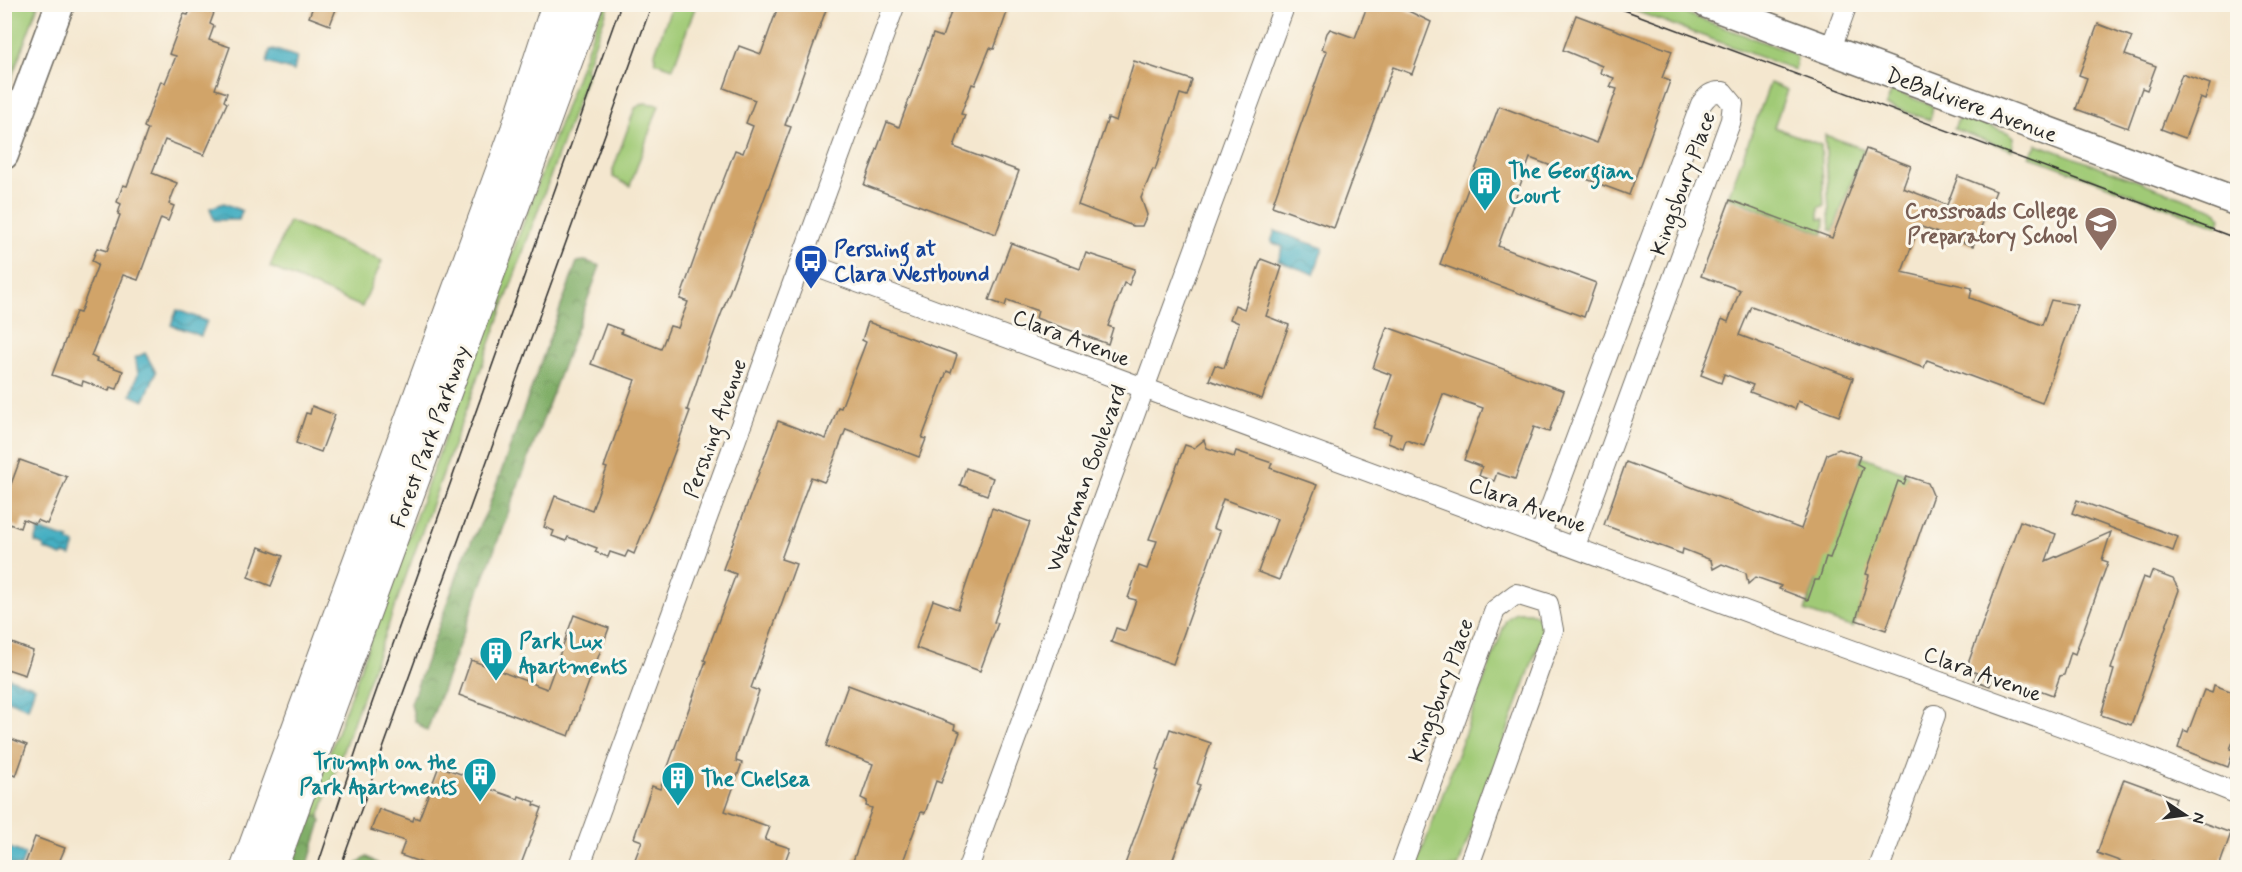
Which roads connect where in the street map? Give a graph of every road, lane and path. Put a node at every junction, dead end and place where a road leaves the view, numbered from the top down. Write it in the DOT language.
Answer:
graph roads {
  1 [pos="60,4"];
  2 [pos="558,4"];
  3 [pos="587,4"];
  4 [pos="895,4"];
  5 [pos="1285,4"];
  6 [pos="1707,4"];
  7 [pos="1847,4"];
  8 [pos="1830,51"];
  9 [pos="4,155"];
  10 [pos="2238,202"];
  11 [pos="801,261"];
  12 [pos="1144,389"];
  13 [pos="1541,533"];
  14 [pos="1575,546"];
  15 [pos="1935,715"];
  16 [pos="2238,794"];
  17 [pos="247,867"];
  18 [pos="271,867"];
  19 [pos="579,867"];
  20 [pos="968,867"];
  21 [pos="1401,867"];
  22 [pos="1468,867"];
  23 [pos="1880,867"];
  1 -- 9 [label="main road"];
  2 -- 17 [label="main road, Forest Park Parkway"];
  3 -- 18 [label="main road, Forest Park Parkway"];
  4 -- 11 [label="street, Pershing Avenue"];
  5 -- 12 [label="street, Waterman Boulevard"];
  6 -- 8 [label="main road, DeBaliviere Avenue"];
  7 -- 8 [label="street"];
  8 -- 10 [label="main road, DeBaliviere Avenue"];
  11 -- 12 [label="street, Clara Avenue"];
  11 -- 19 [label="street, Pershing Avenue"];
  12 -- 13 [label="street, Clara Avenue"];
  12 -- 20 [label="street, Waterman Boulevard"];
  13 -- 14 [label="street, Clara Avenue"];
  13 -- 14 [label="street, Kingsbury Place"];
  14 -- 16 [label="street, Clara Avenue"];
  15 -- 23 [label="street"];
  21 -- 22 [label="street, Kingsbury Place"];
}
